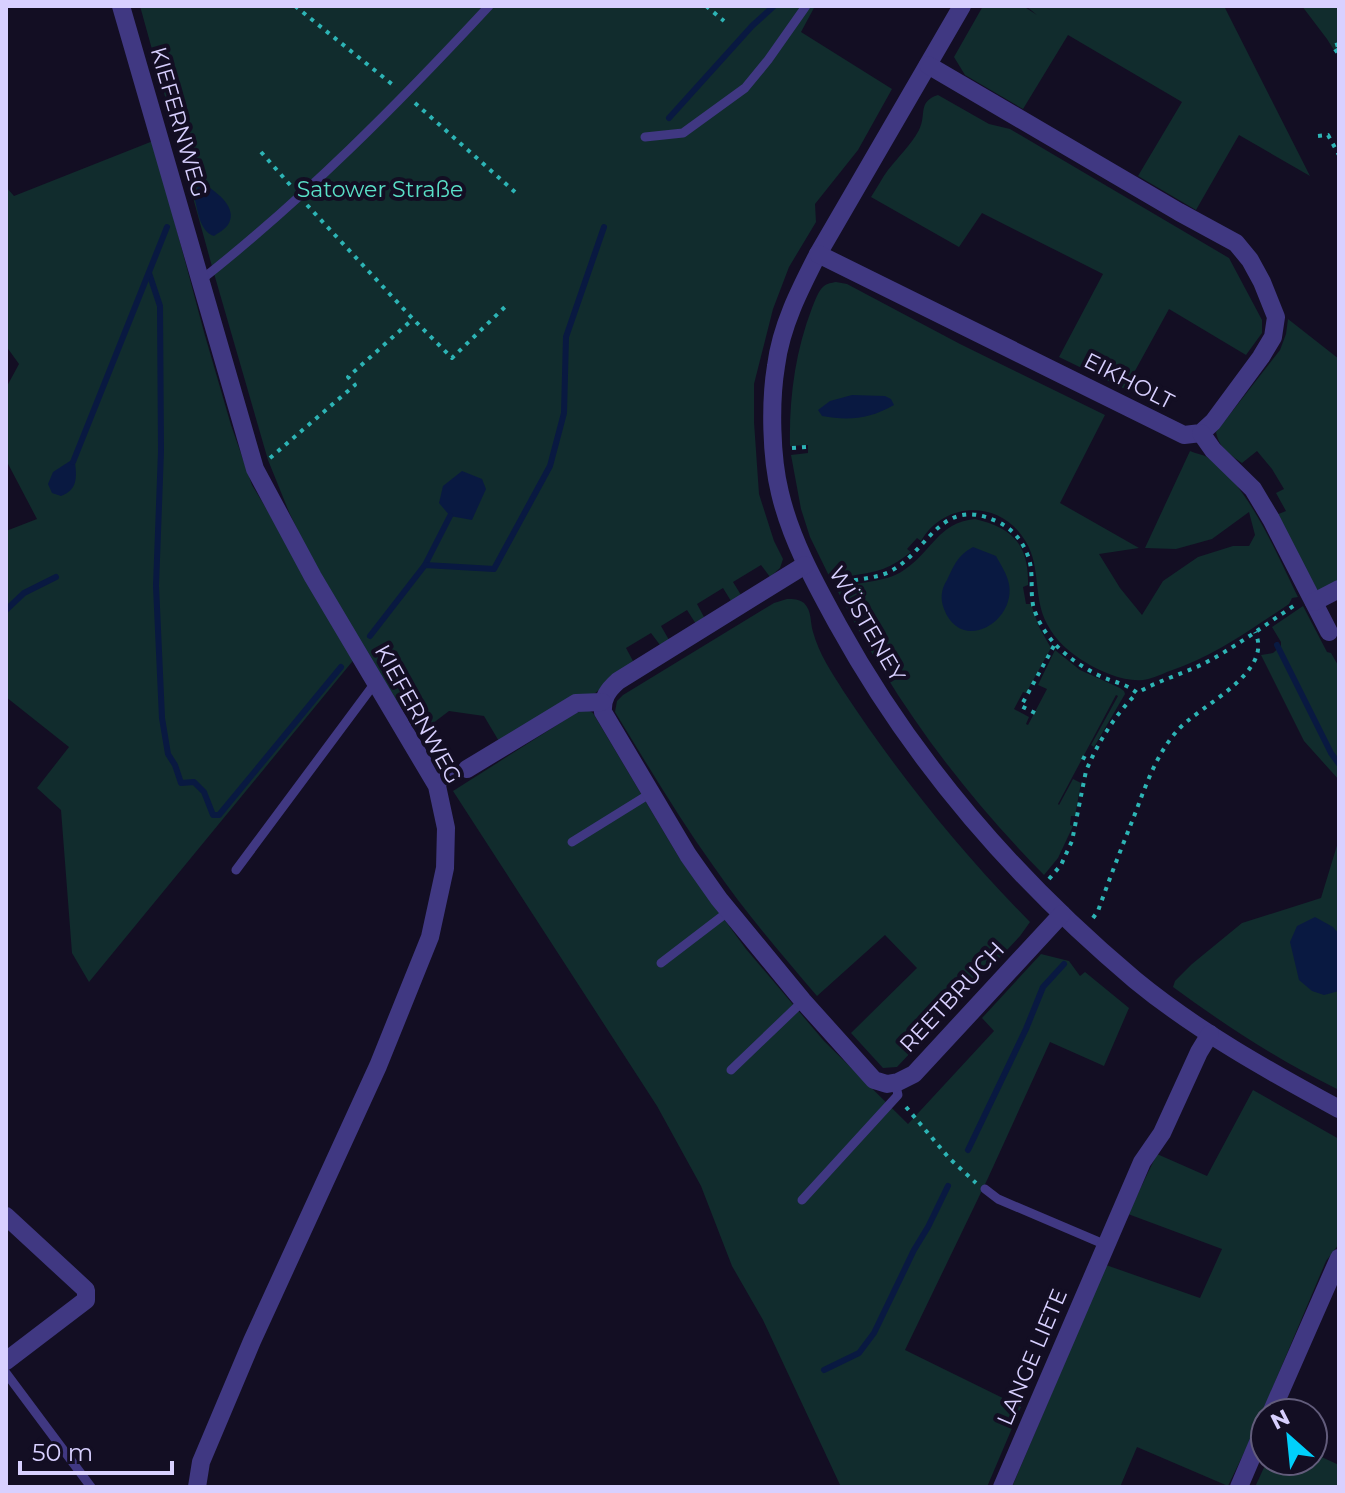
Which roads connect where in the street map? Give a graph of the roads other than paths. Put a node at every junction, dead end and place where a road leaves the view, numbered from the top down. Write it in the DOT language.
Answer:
graph roads {
  1 [pos="121,6"];
  2 [pos="489,6"];
  3 [pos="806,6"];
  4 [pos="962,6"];
  5 [pos="928,65"];
  6 [pos="645,137"];
  7 [pos="818,254"];
  8 [pos="201,280"];
  9 [pos="1201,433"];
  10 [pos="805,565"];
  11 [pos="1339,589"];
  12 [pos="1313,599"];
  13 [pos="1334,633"];
  14 [pos="375,683"];
  15 [pos="602,702"];
  16 [pos="467,769"];
  17 [pos="437,786"];
  18 [pos="651,793"];
  19 [pos="572,842"];
  20 [pos="236,870"];
  21 [pos="729,911"];
  22 [pos="1062,914"];
  23 [pos="661,963"];
  24 [pos="803,1001"];
  25 [pos="1210,1034"];
  26 [pos="731,1070"];
  27 [pos="896,1089"];
  28 [pos="1339,1109"];
  29 [pos="985,1189"];
  30 [pos="802,1200"];
  31 [pos="6,1216"];
  32 [pos="1106,1245"];
  33 [pos="1339,1258"];
  34 [pos="6,1361"];
  35 [pos="6,1373"];
  36 [pos="1278,1397"];
  37 [pos="1249,1464"];
  38 [pos="91,1487"];
  39 [pos="197,1487"];
  40 [pos="1002,1487"];
  41 [pos="1239,1487"];
  1 -- 8 [label="street, KIEFERNWEG"];
  2 -- 8 [label="lane"];
  3 -- 6 [label="lane"];
  4 -- 5 [label="street, WÜSTENEY"];
  5 -- 7 [label="street, WÜSTENEY"];
  5 -- 9 [label="street"];
  7 -- 9 [label="street, EIKHOLT"];
  7 -- 10 [label="street, WÜSTENEY"];
  8 -- 14 [label="street, KIEFERNWEG"];
  9 -- 12 [label="street"];
  10 -- 15 [label="street"];
  10 -- 22 [label="street, WÜSTENEY"];
  11 -- 12 [label="street"];
  12 -- 13 [label="street"];
  14 -- 17 [label="street, KIEFERNWEG"];
  14 -- 20 [label="lane"];
  15 -- 16 [label="street"];
  15 -- 18 [label="street, REETBRUCH"];
  16 -- 17 [label="lane"];
  17 -- 39 [label="street, KIEFERNWEG"];
  18 -- 19 [label="lane"];
  18 -- 21 [label="street, REETBRUCH"];
  21 -- 23 [label="lane"];
  21 -- 24 [label="street, REETBRUCH"];
  22 -- 25 [label="street, WÜSTENEY"];
  22 -- 27 [label="street, REETBRUCH"];
  24 -- 26 [label="lane"];
  24 -- 27 [label="street, REETBRUCH"];
  25 -- 28 [label="street, WÜSTENEY"];
  25 -- 32 [label="street, LANGE LIETE"];
  27 -- 30 [label="lane, REETBRUCH"];
  29 -- 32 [label="lane"];
  31 -- 34 [label="street"];
  32 -- 40 [label="street, LANGE LIETE"];
  33 -- 36 [label="street"];
  35 -- 38 [label="lane"];
  37 -- 41 [label="street"];
}
